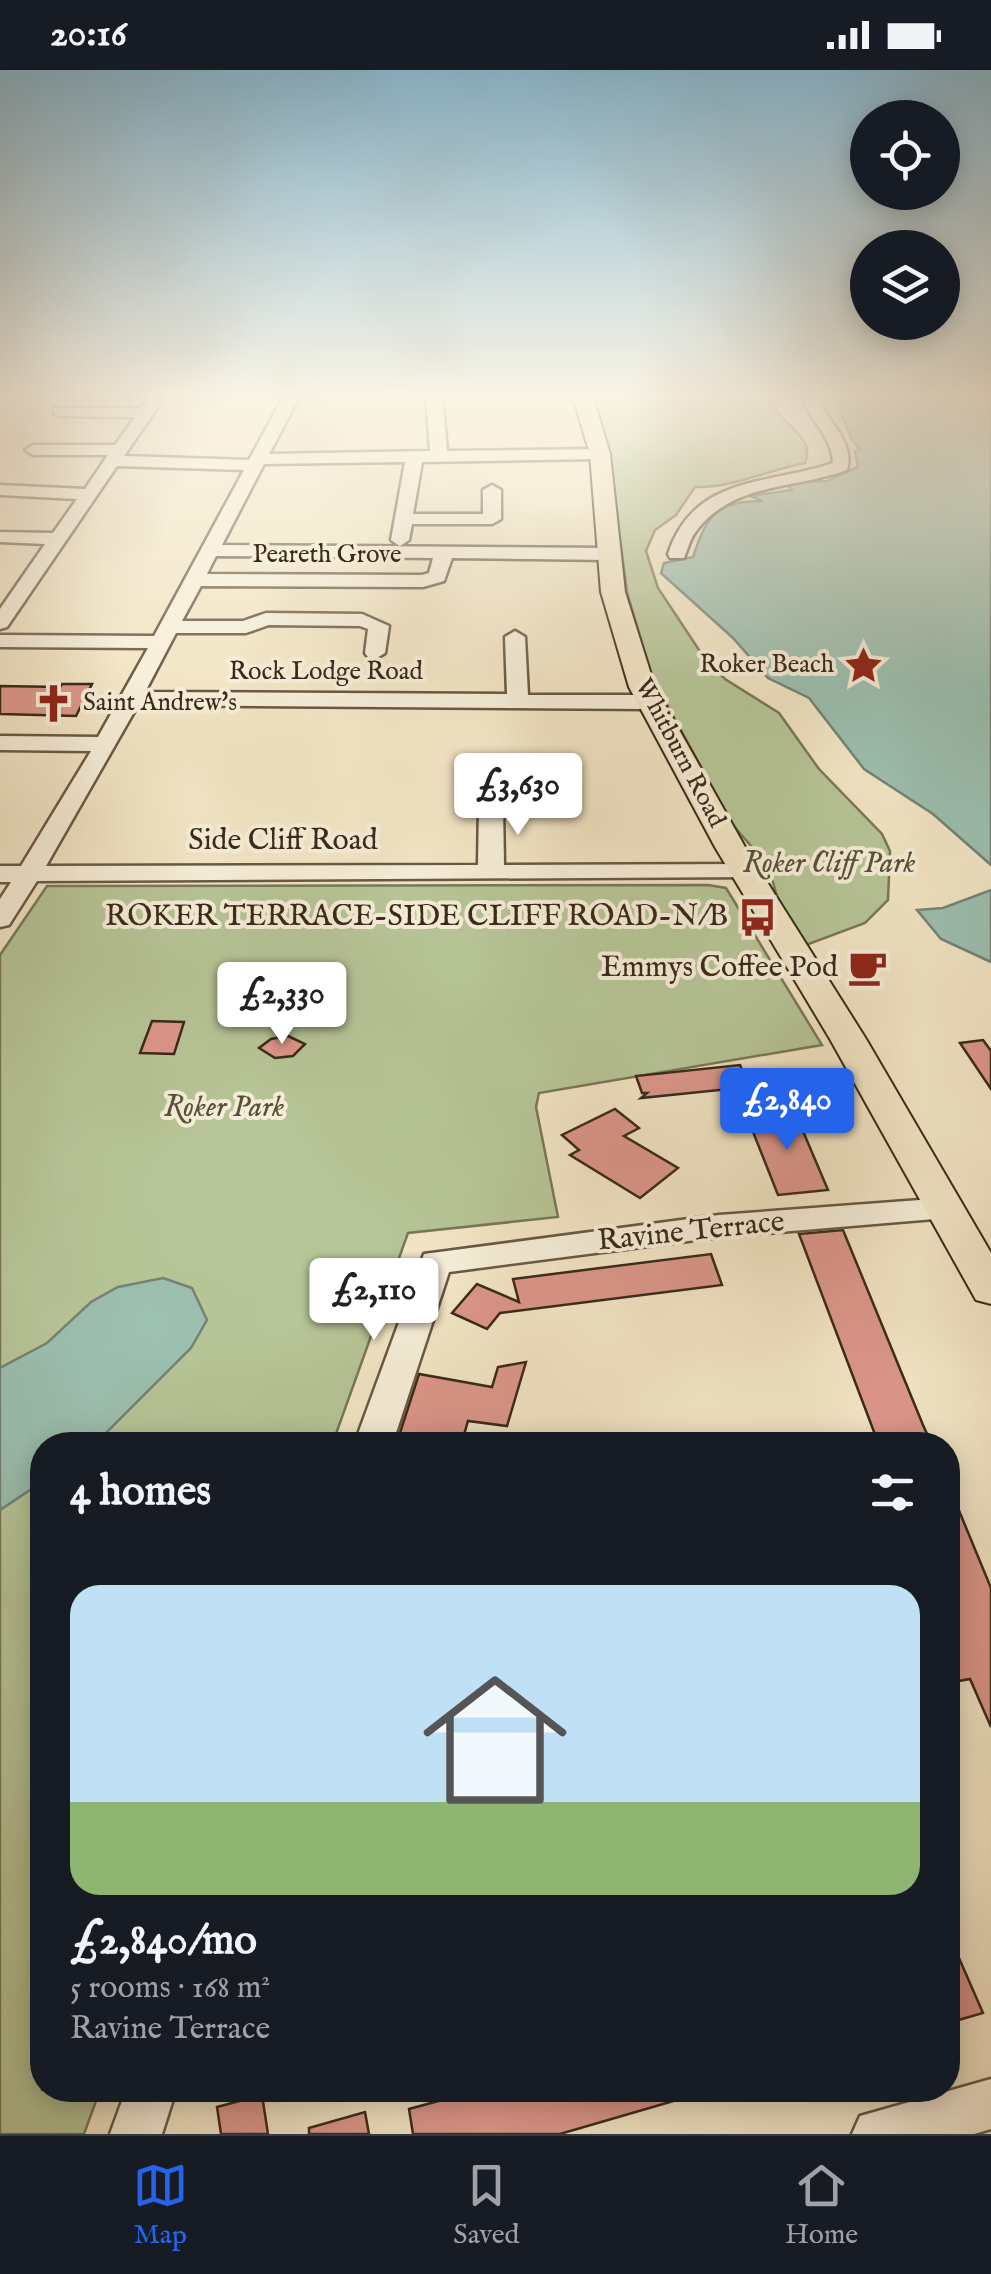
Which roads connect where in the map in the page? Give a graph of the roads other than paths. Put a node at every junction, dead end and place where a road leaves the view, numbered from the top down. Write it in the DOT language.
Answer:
graph roads {
  1 [pos="7,490"];
  2 [pos="93,490"];
  3 [pos="241,490"];
  4 [pos="408,490"];
  5 [pos="492,490"];
  6 [pos="604,490"];
  7 [pos="747,490"];
  8 [pos="90,494"];
  9 [pos="403,520"];
  10 [pos="0,537"];
  11 [pos="58,539"];
  12 [pos="208,550"];
  13 [pos="398,552"];
  14 [pos="444,553"];
  15 [pos="610,554"];
  16 [pos="677,554"];
  17 [pos="192,580"];
  18 [pos="0,624"];
  19 [pos="246,627"];
  20 [pos="163,635"];
  21 [pos="515,637"];
  22 [pos="0,641"];
  23 [pos="239,650"];
  24 [pos="375,653"];
  25 [pos="134,698"];
  26 [pos="518,701"];
  27 [pos="649,702"];
  28 [pos="0,744"];
  29 [pos="106,744"];
  30 [pos="491,804"];
  31 [pos="747,872"];
  32 [pos="491,873"];
  33 [pos="0,874"];
  34 [pos="30,874"];
  35 [pos="0,919"];
  36 [pos="947,1209"];
  37 [pos="991,1289"];
  38 [pos="378,1432"];
  39 [pos="147,2102"];
  40 [pos="991,2104"];
  41 [pos="136,2134"];
  42 [pos="878,2134"];
  1 -- 8 [label="street"];
  2 -- 8 [label="street"];
  3 -- 12 [label="street"];
  4 -- 9 [label="street"];
  5 -- 9 [label="street"];
  6 -- 15 [label="main road, Whitburn Road"];
  7 -- 16 [label="street"];
  8 -- 11 [label="street"];
  9 -- 13 [label="street"];
  10 -- 11 [label="street"];
  11 -- 18 [label="street"];
  12 -- 13 [label="street"];
  12 -- 17 [label="street"];
  13 -- 14 [label="street"];
  14 -- 15 [label="street"];
  14 -- 17 [label="street, Peareth Grove"];
  15 -- 27 [label="main road, Whitburn Road"];
  17 -- 20 [label="street"];
  19 -- 20 [label="street"];
  19 -- 23 [label="street"];
  19 -- 24 [label="street"];
  20 -- 22 [label="street"];
  20 -- 25 [label="street"];
  21 -- 26 [label="street"];
  25 -- 26 [label="street, Rock Lodge Road"];
  25 -- 29 [label="street"];
  26 -- 27 [label="street, Rock Lodge Road"];
  27 -- 31 [label="main road, Whitburn Road"];
  28 -- 29 [label="street"];
  29 -- 34 [label="street"];
  30 -- 32 [label="street"];
  31 -- 32 [label="street, Side Cliff Road"];
  31 -- 36 [label="main road, Whitburn Road"];
  32 -- 34 [label="street, Side Cliff Road"];
  33 -- 34 [label="street, Side Cliff Road"];
  34 -- 35 [label="street"];
  36 -- 37 [label="main road, Whitburn Road"];
  36 -- 38 [label="street, Ravine Terrace"];
  39 -- 41 [label="street"];
  40 -- 42 [label="street"];
}
